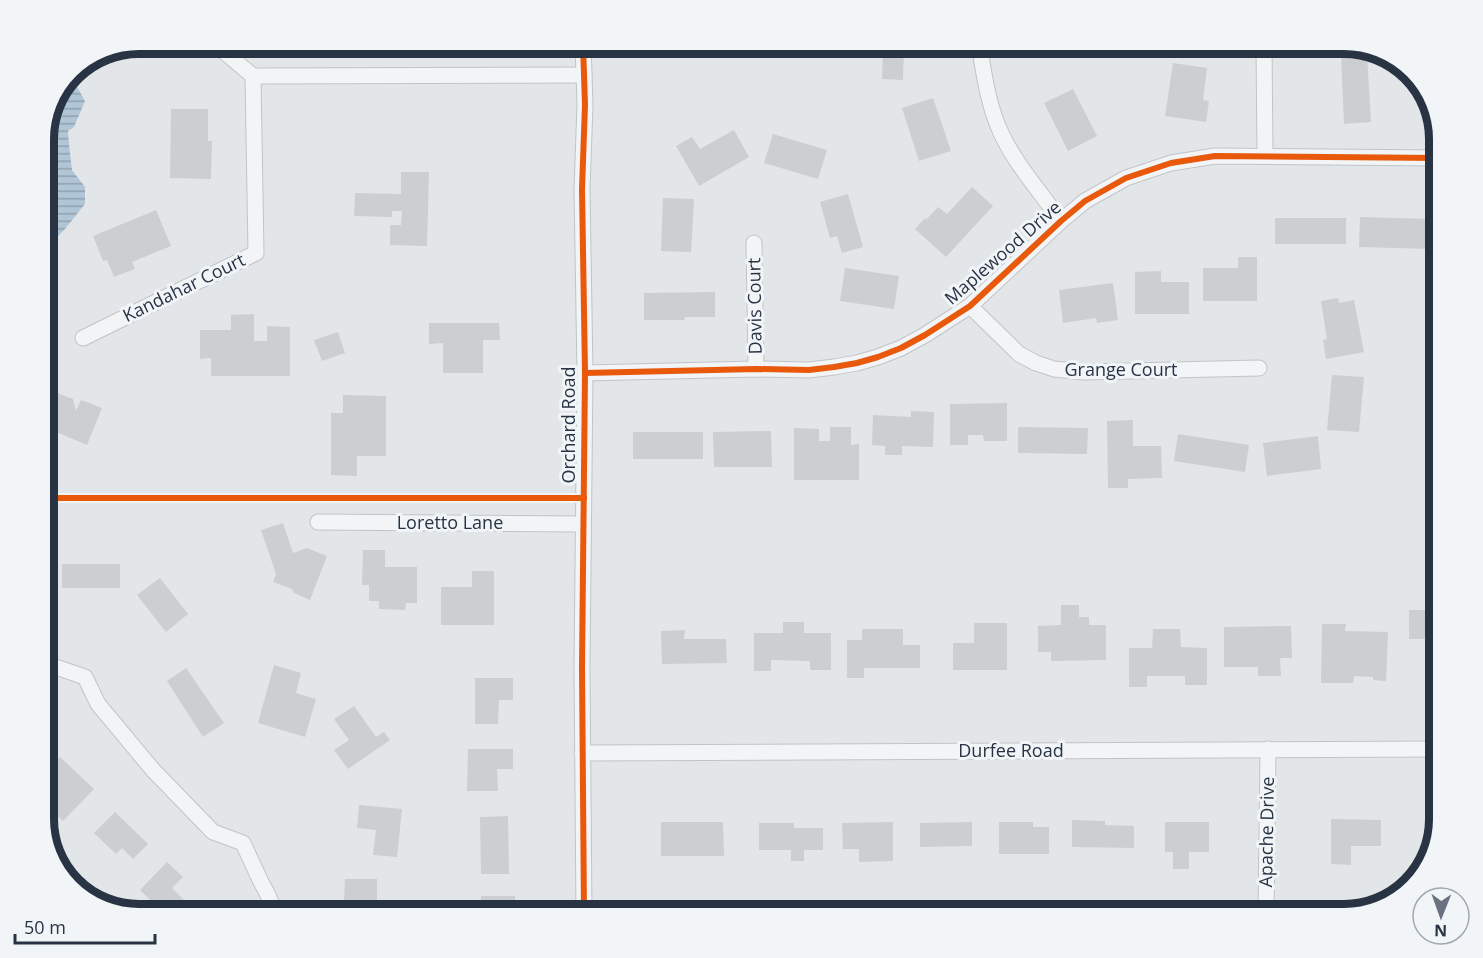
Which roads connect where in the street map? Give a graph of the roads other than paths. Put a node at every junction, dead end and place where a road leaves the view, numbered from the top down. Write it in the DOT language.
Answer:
graph roads {
  1 [pos="227,54"];
  2 [pos="583,54"];
  3 [pos="981,54"];
  4 [pos="1264,54"];
  5 [pos="584,75"];
  6 [pos="253,76"];
  7 [pos="1266,156"];
  8 [pos="1429,158"];
  9 [pos="1061,221"];
  10 [pos="754,243"];
  11 [pos="970,306"];
  12 [pos="83,338"];
  13 [pos="1259,368"];
  14 [pos="756,369"];
  15 [pos="585,373"];
  16 [pos="318,522"];
  17 [pos="583,524"];
  18 [pos="54,666"];
  19 [pos="1268,749"];
  20 [pos="1429,749"];
  21 [pos="582,753"];
  22 [pos="272,904"];
  23 [pos="584,904"];
  24 [pos="1266,904"];
  1 -- 6 [label="street"];
  2 -- 5 [label="street, Orchard Road"];
  3 -- 9 [label="street"];
  4 -- 7 [label="street"];
  5 -- 6 [label="street"];
  5 -- 15 [label="street, Orchard Road"];
  6 -- 12 [label="street, Kandahar Court"];
  7 -- 8 [label="street, Maplewood Drive"];
  7 -- 9 [label="street, Maplewood Drive"];
  9 -- 11 [label="street, Maplewood Drive"];
  10 -- 14 [label="street, Davis Court"];
  11 -- 13 [label="street, Grange Court"];
  11 -- 14 [label="street, Maplewood Drive"];
  14 -- 15 [label="street, Maplewood Drive"];
  15 -- 17 [label="street, Orchard Road"];
  16 -- 17 [label="street, Loretto Lane"];
  17 -- 21 [label="street, Orchard Road"];
  18 -- 22 [label="street"];
  19 -- 20 [label="street, Durfee Road"];
  19 -- 21 [label="street, Durfee Road"];
  19 -- 24 [label="street, Apache Drive"];
  21 -- 23 [label="street, Orchard Road"];
}
